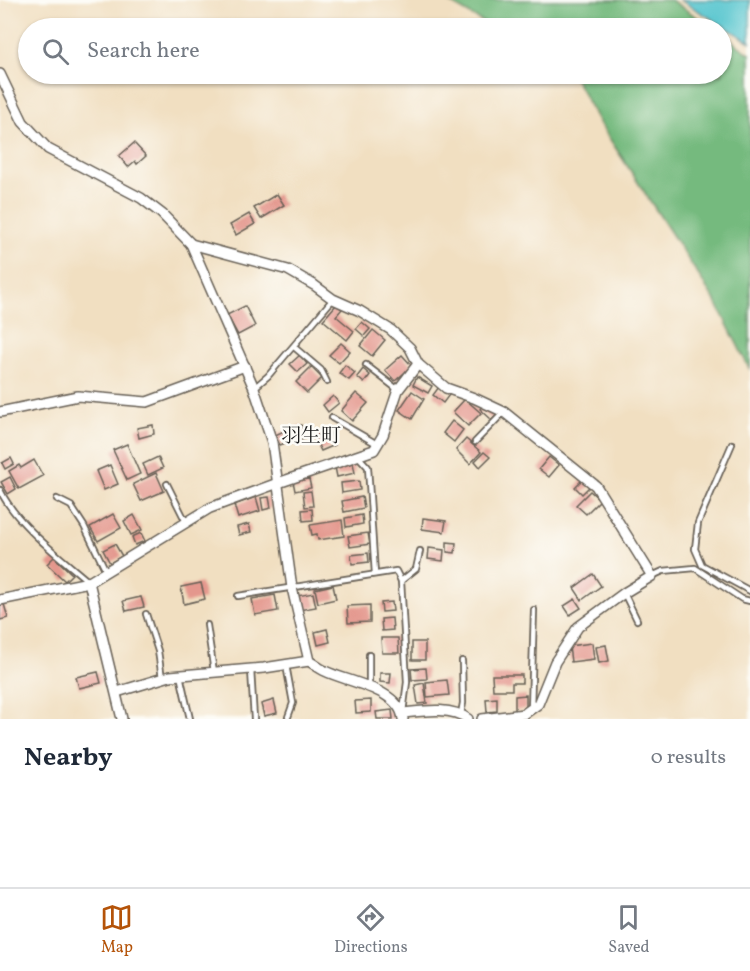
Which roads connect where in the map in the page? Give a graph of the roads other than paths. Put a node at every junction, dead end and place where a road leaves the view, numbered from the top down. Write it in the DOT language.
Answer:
graph roads {
  1 [pos="0,74"];
  2 [pos="191,244"];
  3 [pos="333,299"];
  4 [pos="294,347"];
  5 [pos="418,364"];
  6 [pos="366,365"];
  7 [pos="244,366"];
  8 [pos="327,382"];
  9 [pos="254,388"];
  10 [pos="398,390"];
  11 [pos="0,412"];
  12 [pos="504,412"];
  13 [pos="332,418"];
  14 [pos="475,442"];
  15 [pos="377,444"];
  16 [pos="732,444"];
  17 [pos="357,455"];
  18 [pos="278,483"];
  19 [pos="167,484"];
  20 [pos="0,490"];
  21 [pos="57,499"];
  22 [pos="187,524"];
  23 [pos="420,551"];
  24 [pos="107,572"];
  25 [pos="375,574"];
  26 [pos="652,576"];
  27 [pos="401,581"];
  28 [pos="89,582"];
  29 [pos="292,588"];
  30 [pos="750,591"];
  31 [pos="624,593"];
  32 [pos="238,596"];
  33 [pos="0,600"];
  34 [pos="750,602"];
  35 [pos="534,610"];
  36 [pos="146,614"];
  37 [pos="637,620"];
  38 [pos="207,625"];
  39 [pos="369,655"];
  40 [pos="309,661"];
  41 [pos="462,661"];
  42 [pos="286,665"];
  43 [pos="251,670"];
  44 [pos="214,672"];
  45 [pos="180,675"];
  46 [pos="163,678"];
  47 [pos="369,687"];
  48 [pos="117,692"];
  49 [pos="531,709"];
  50 [pos="403,716"];
  51 [pos="464,716"];
  52 [pos="288,717"];
  53 [pos="508,718"];
  54 [pos="122,719"];
  55 [pos="190,719"];
  56 [pos="254,719"];
  57 [pos="482,719"];
  1 -- 2 [label="street"];
  2 -- 3 [label="street"];
  2 -- 7 [label="street"];
  3 -- 4 [label="lane"];
  3 -- 5 [label="street"];
  4 -- 8 [label="lane"];
  4 -- 9 [label="lane"];
  5 -- 10 [label="street"];
  5 -- 12 [label="street"];
  6 -- 10 [label="lane"];
  7 -- 9 [label="street"];
  7 -- 11 [label="street"];
  9 -- 18 [label="street"];
  10 -- 15 [label="street"];
  12 -- 14 [label="lane"];
  12 -- 26 [label="street"];
  13 -- 15 [label="lane"];
  15 -- 17 [label="street"];
  16 -- 30 [label="lane"];
  17 -- 18 [label="street"];
  17 -- 25 [label="lane"];
  18 -- 22 [label="street"];
  18 -- 29 [label="street"];
  19 -- 22 [label="lane"];
  20 -- 28 [label="lane"];
  21 -- 24 [label="lane"];
  22 -- 24 [label="street"];
  23 -- 27 [label="lane"];
  24 -- 28 [label="street"];
  25 -- 27 [label="lane"];
  25 -- 29 [label="lane"];
  26 -- 31 [label="street"];
  26 -- 34 [label="lane"];
  27 -- 50 [label="lane"];
  28 -- 33 [label="street"];
  28 -- 48 [label="street"];
  29 -- 32 [label="lane"];
  29 -- 40 [label="street"];
  31 -- 37 [label="lane"];
  31 -- 49 [label="street"];
  35 -- 49 [label="lane"];
  36 -- 46 [label="lane"];
  38 -- 44 [label="lane"];
  39 -- 47 [label="lane"];
  40 -- 42 [label="street"];
  40 -- 47 [label="street"];
  41 -- 51 [label="lane"];
  42 -- 43 [label="street"];
  42 -- 52 [label="lane"];
  43 -- 44 [label="street"];
  43 -- 56 [label="lane"];
  44 -- 45 [label="street"];
  45 -- 46 [label="street"];
  45 -- 55 [label="lane"];
  46 -- 48 [label="street"];
  47 -- 50 [label="street"];
  48 -- 54 [label="street"];
  49 -- 53 [label="street"];
  50 -- 51 [label="street"];
  53 -- 57 [label="street"];
}
